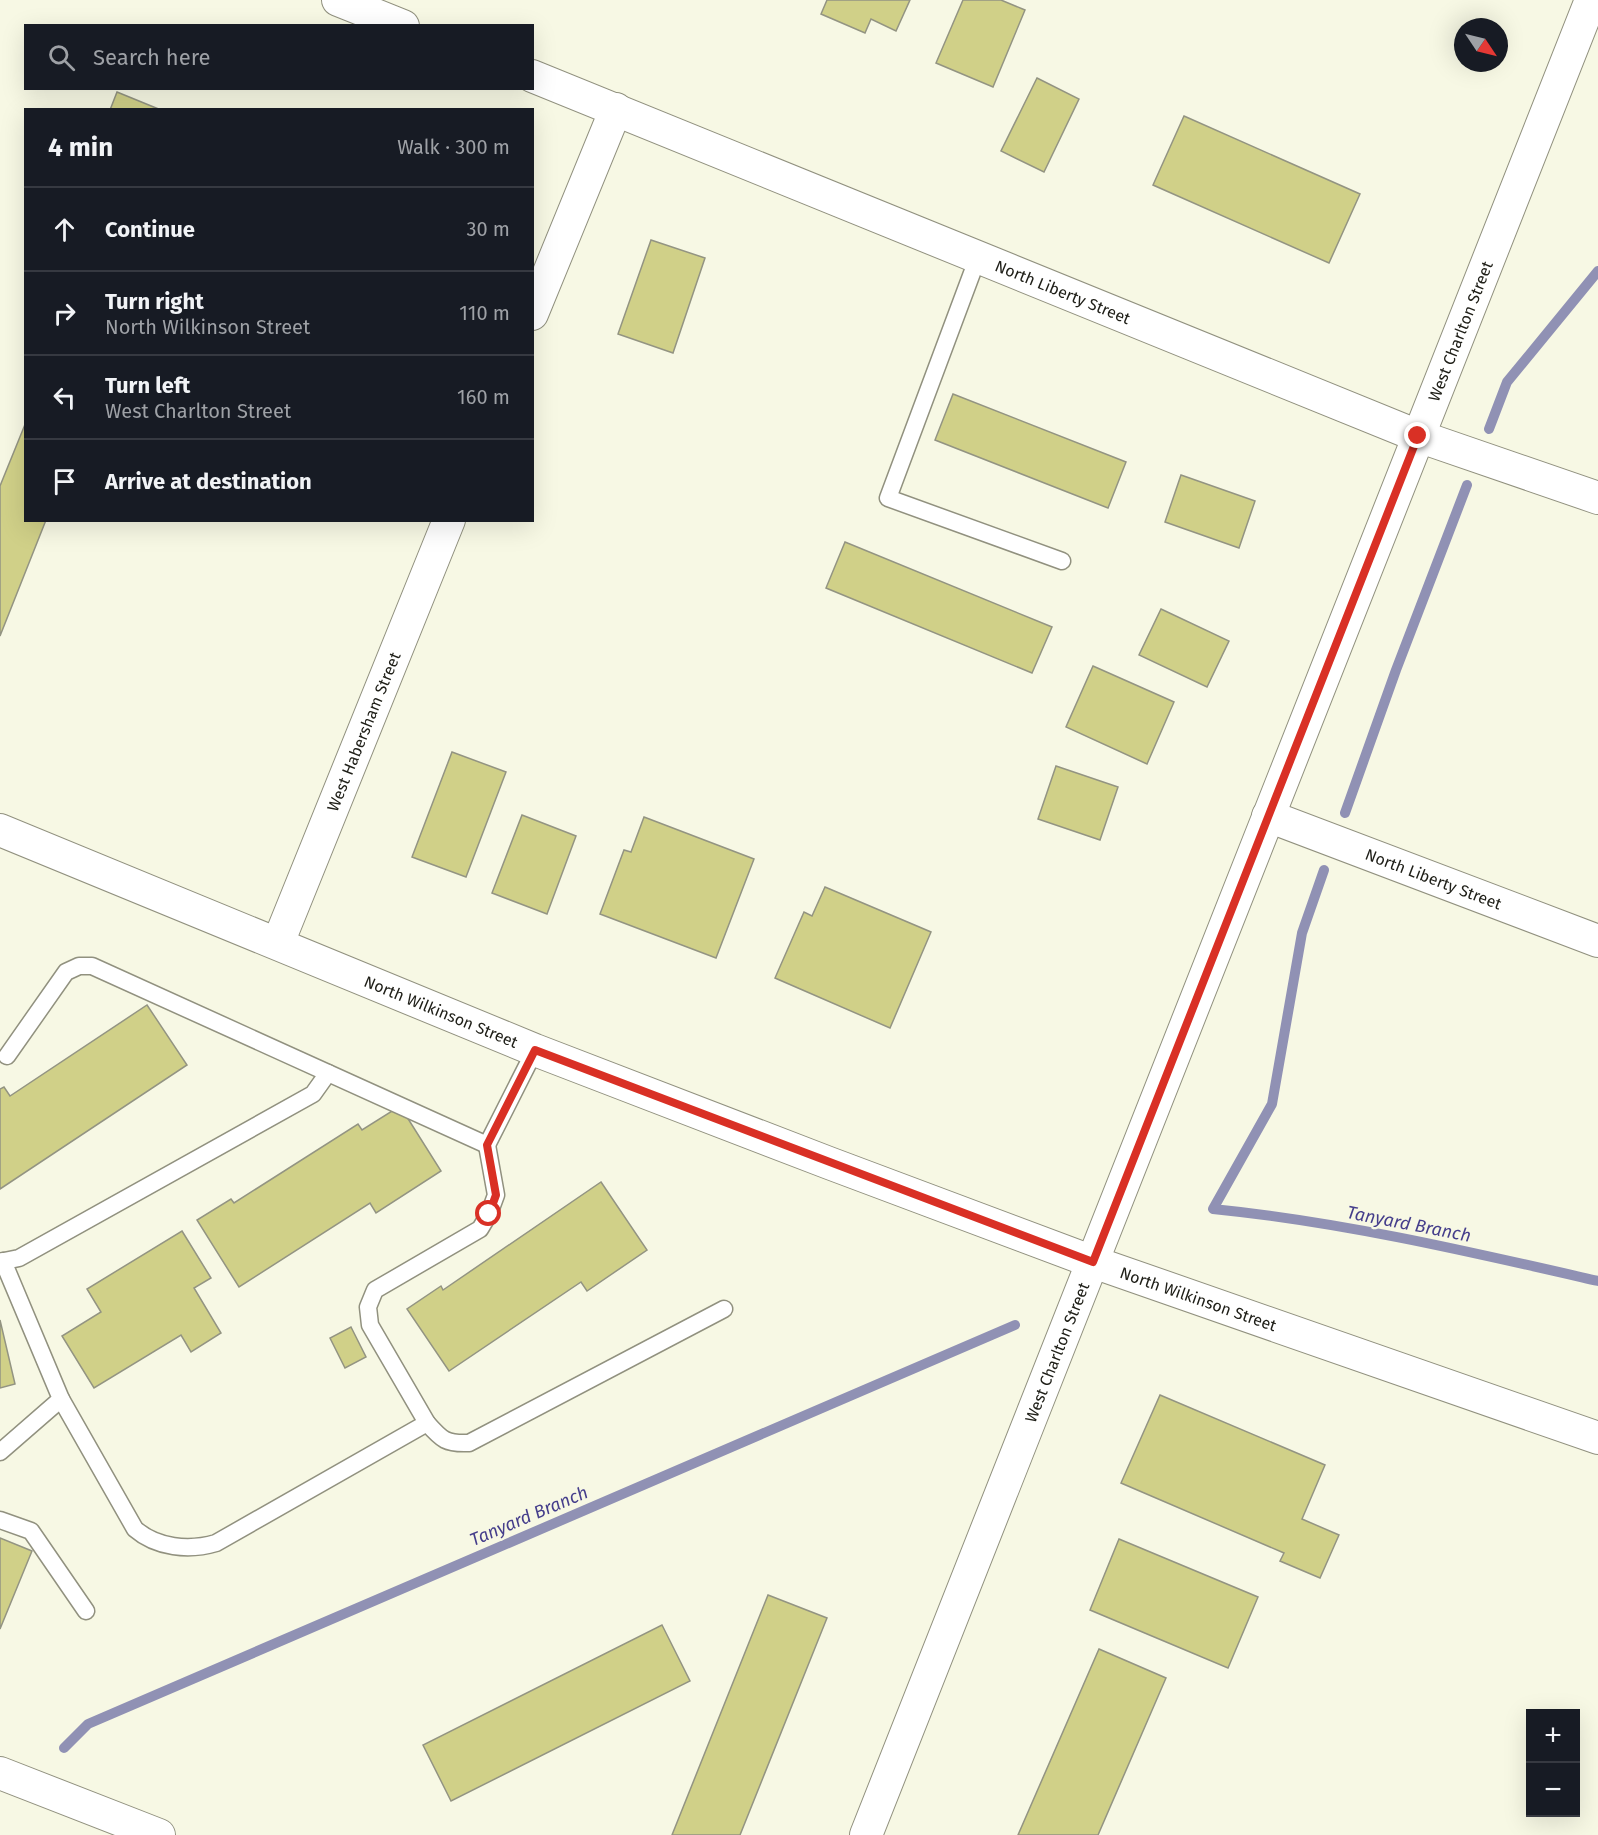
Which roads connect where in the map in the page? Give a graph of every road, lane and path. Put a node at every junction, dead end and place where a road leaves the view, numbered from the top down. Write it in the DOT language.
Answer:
graph roads {
  1 [pos="338,0"];
  2 [pos="1591,0"];
  3 [pos="398,24"];
  4 [pos="534,77"];
  5 [pos="616,109"];
  6 [pos="978,257"];
  7 [pos="534,309"];
  8 [pos="1418,436"];
  9 [pos="1598,498"];
  10 [pos="447,522"];
  11 [pos="1062,561"];
  12 [pos="1269,816"];
  13 [pos="0,830"];
  14 [pos="1598,940"];
  15 [pos="278,943"];
  16 [pos="535,1050"];
  17 [pos="7,1056"];
  18 [pos="328,1073"];
  19 [pos="487,1145"];
  20 [pos="2,1262"];
  21 [pos="1093,1262"];
  22 [pos="724,1310"];
  23 [pos="61,1398"];
  24 [pos="427,1423"];
  25 [pos="1598,1438"];
  26 [pos="0,1452"];
  27 [pos="0,1520"];
  28 [pos="86,1611"];
  29 [pos="0,1773"];
  30 [pos="159,1835"];
  31 [pos="866,1835"];
  1 -- 3 [label="street"];
  2 -- 8 [label="street, West Charlton Street"];
  4 -- 5 [label="street, North Liberty Street"];
  5 -- 6 [label="street, North Liberty Street"];
  5 -- 7 [label="street"];
  6 -- 8 [label="street, North Liberty Street"];
  6 -- 11 [label="lane"];
  8 -- 9 [label="street, North Liberty Street"];
  8 -- 12 [label="street, West Charlton Street"];
  10 -- 15 [label="street, West Habersham Street"];
  12 -- 14 [label="street, North Liberty Street"];
  12 -- 21 [label="street, West Charlton Street"];
  13 -- 15 [label="street, North Wilkinson Street"];
  15 -- 16 [label="street, North Wilkinson Street"];
  16 -- 19 [label="lane"];
  16 -- 21 [label="street, North Wilkinson Street"];
  17 -- 18 [label="lane"];
  18 -- 19 [label="lane"];
  18 -- 20 [label="lane"];
  19 -- 24 [label="lane"];
  20 -- 23 [label="lane"];
  21 -- 25 [label="street, North Wilkinson Street"];
  21 -- 31 [label="street, West Charlton Street"];
  22 -- 24 [label="lane"];
  23 -- 24 [label="lane"];
  23 -- 26 [label="lane"];
  27 -- 28 [label="lane"];
  29 -- 30 [label="street"];
}
